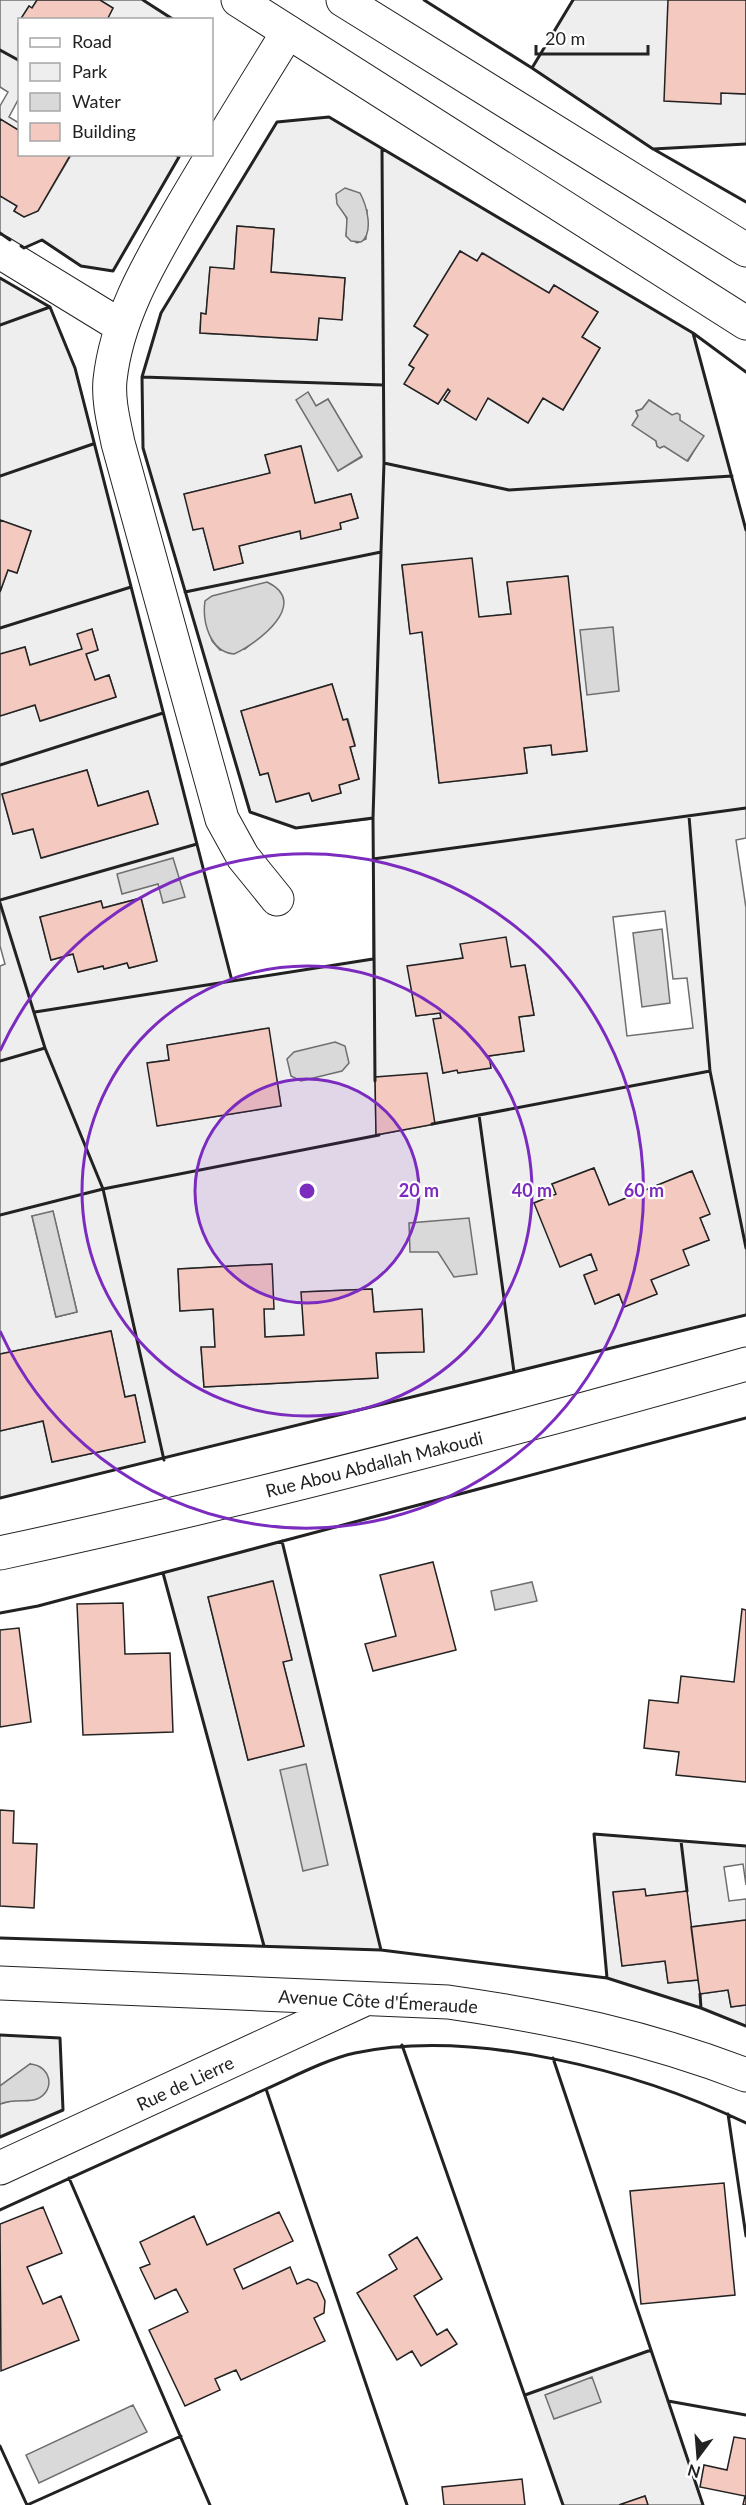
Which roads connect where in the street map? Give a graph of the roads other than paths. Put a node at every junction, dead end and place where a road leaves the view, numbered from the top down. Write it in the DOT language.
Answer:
graph roads {
  1 [pos="238,0"];
  2 [pos="343,0"];
  3 [pos="288,32"];
  4 [pos="213,154"];
  5 [pos="212,156"];
  6 [pos="746,250"];
  7 [pos="0,252"];
  8 [pos="746,323"];
  9 [pos="121,326"];
  10 [pos="277,899"];
  11 [pos="746,1364"];
  12 [pos="0,1553"];
  13 [pos="0,1983"];
  14 [pos="370,1997"];
  15 [pos="746,2075"];
  16 [pos="0,2168"];
  1 -- 3 [label="street"];
  2 -- 6 [label="street"];
  3 -- 4 [label="street"];
  3 -- 8 [label="street"];
  5 -- 9 [label="street"];
  7 -- 9 [label="street"];
  9 -- 10 [label="street"];
  11 -- 12 [label="street, Rue Abou Abdallah Makoudi"];
  13 -- 14 [label="street, Avenue Côte d'Émeraude"];
  14 -- 15 [label="street, Avenue Côte d'Émeraude"];
  14 -- 16 [label="street, Rue de Lierre"];
}
